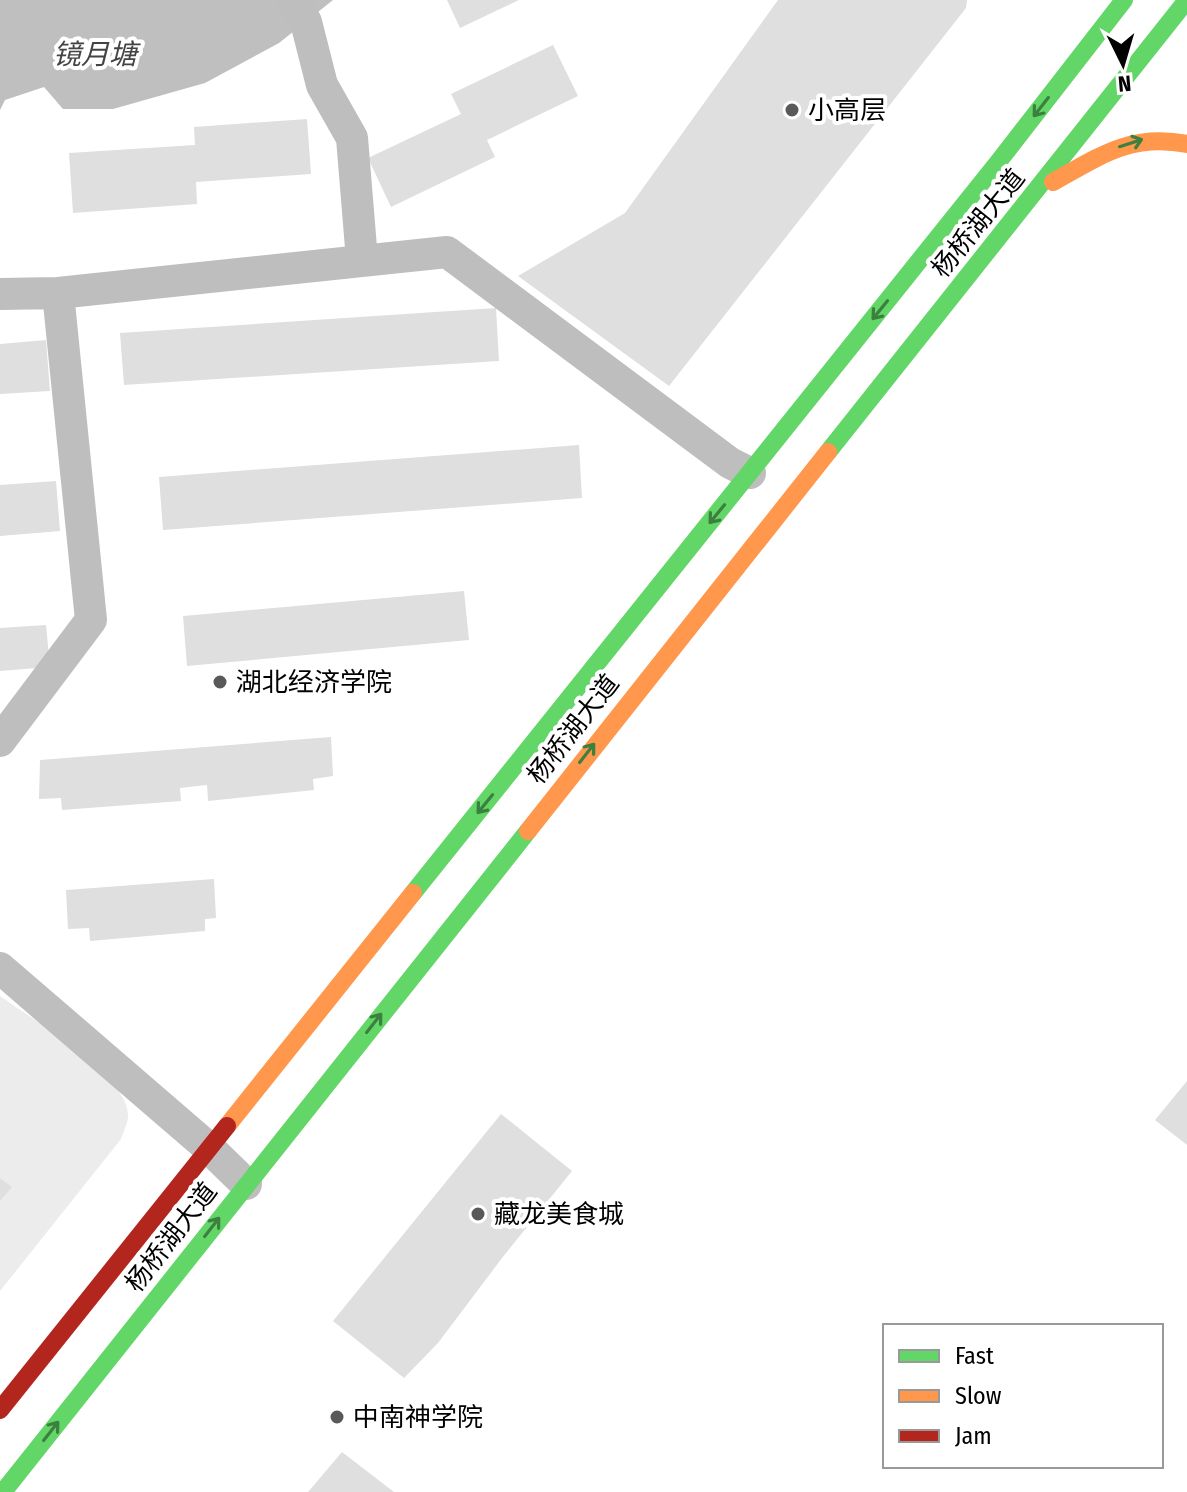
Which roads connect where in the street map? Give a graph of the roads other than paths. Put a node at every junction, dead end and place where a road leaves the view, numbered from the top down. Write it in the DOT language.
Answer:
graph roads {
  1 [pos="293,0"];
  2 [pos="1124,0"];
  3 [pos="1187,0"];
  4 [pos="1187,144"];
  5 [pos="1037,191"];
  6 [pos="362,260"];
  7 [pos="58,293"];
  8 [pos="0,294"];
  9 [pos="750,473"];
  10 [pos="0,741"];
  11 [pos="0,968"];
  12 [pos="210,1149"];
  13 [pos="246,1184"];
  14 [pos="0,1410"];
  15 [pos="3,1492"];
  1 -- 6 [label="street"];
  2 -- 9 [label="main road, 杨桥湖大道, one-way"];
  3 -- 5 [label="main road, 杨桥湖大道"];
  5 -- 4 [label="main road, one-way"];
  13 -- 5 [label="main road, 杨桥湖大道, one-way"];
  6 -- 7 [label="street"];
  6 -- 9 [label="street"];
  7 -- 8 [label="street"];
  7 -- 10 [label="street"];
  9 -- 12 [label="main road, 杨桥湖大道, one-way"];
  11 -- 12 [label="street"];
  12 -- 13 [label="street"];
  12 -- 14 [label="main road, 杨桥湖大道"];
  15 -- 13 [label="main road, 杨桥湖大道, one-way"];
}
